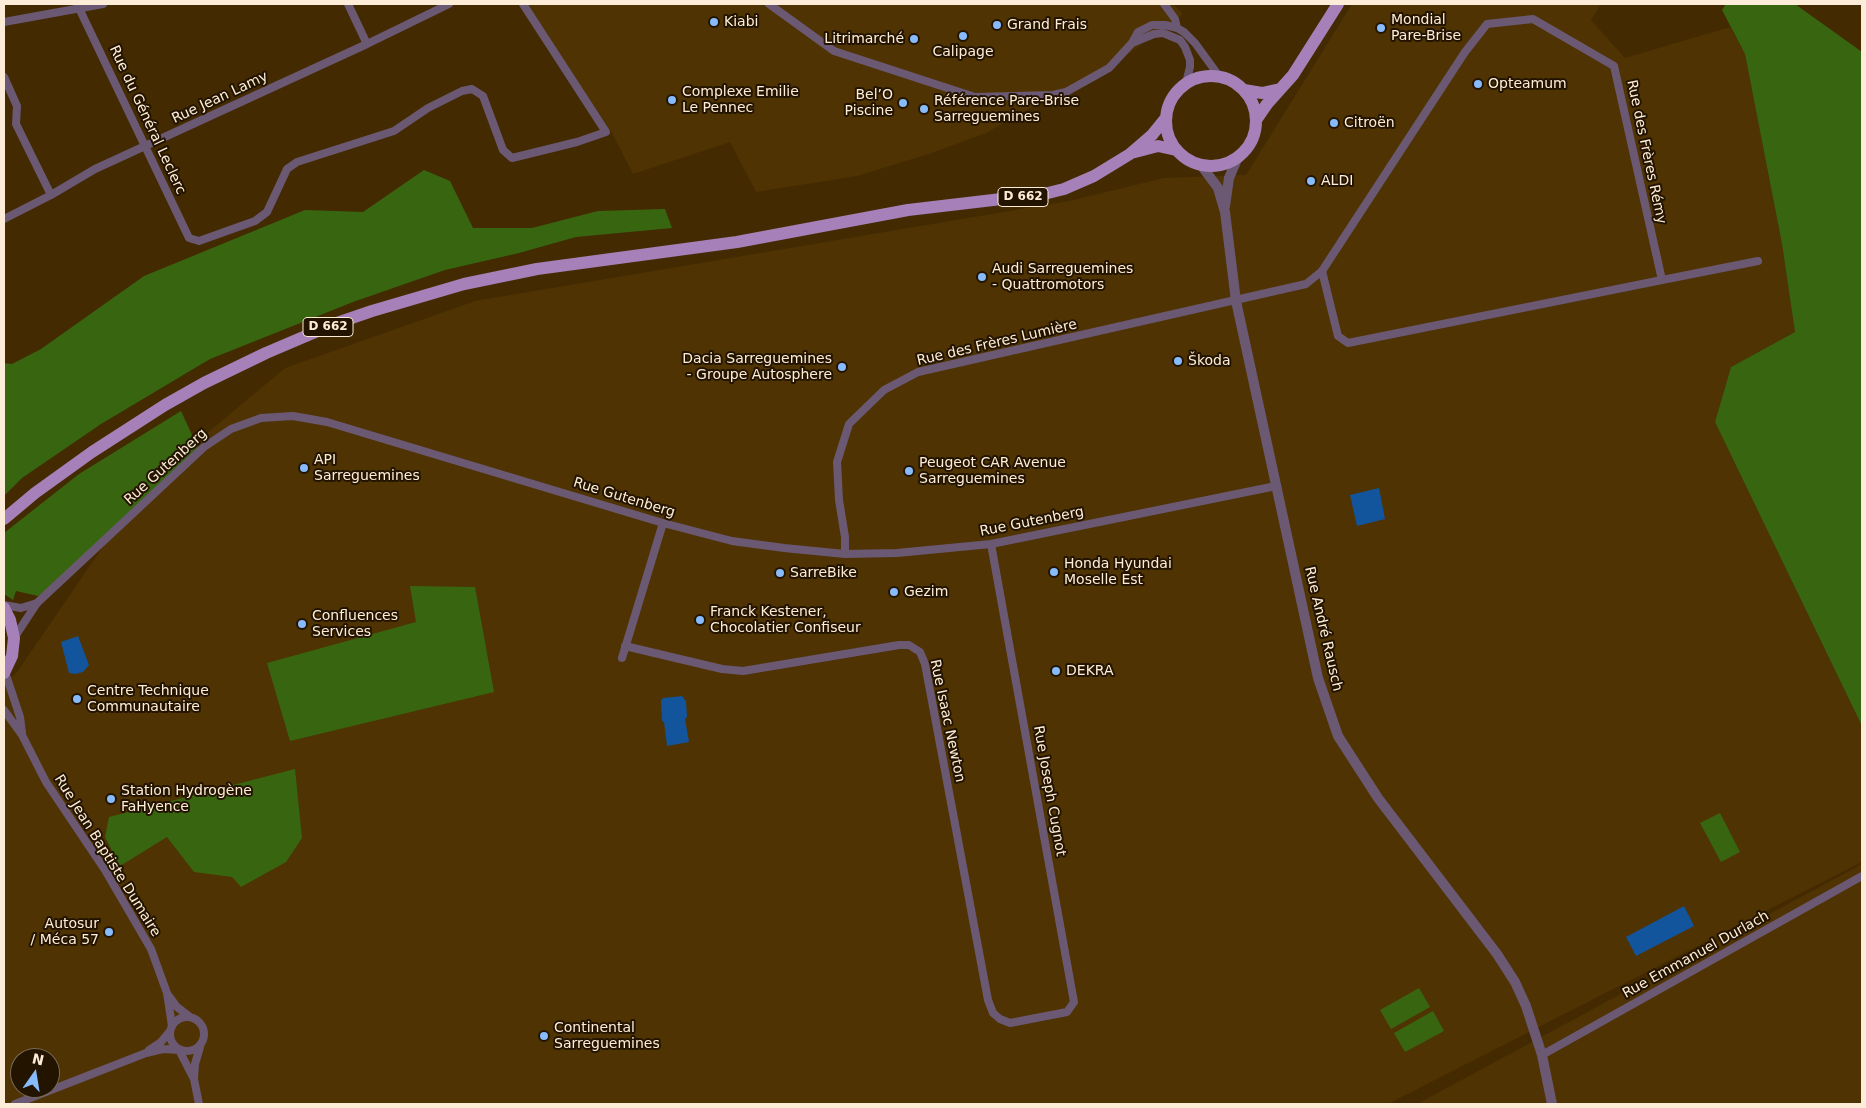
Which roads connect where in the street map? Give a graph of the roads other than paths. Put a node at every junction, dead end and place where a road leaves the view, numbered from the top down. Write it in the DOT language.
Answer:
graph roads {
  1 [pos="103,4"];
  2 [pos="348,4"];
  3 [pos="449,4"];
  4 [pos="523,4"];
  5 [pos="768,4"];
  6 [pos="1164,4"];
  7 [pos="1338,4"];
  8 [pos="78,6"];
  9 [pos="4,22"];
  10 [pos="1177,28"];
  11 [pos="1132,43"];
  12 [pos="367,44"];
  13 [pos="1219,76"];
  14 [pos="4,77"];
  15 [pos="1186,83"];
  16 [pos="1281,88"];
  17 [pos="1244,90"];
  18 [pos="1165,119"];
  19 [pos="1256,120"];
  20 [pos="145,147"];
  21 [pos="1176,150"];
  22 [pos="1130,154"];
  23 [pos="1238,157"];
  24 [pos="1201,165"];
  25 [pos="51,195"];
  26 [pos="1225,212"];
  27 [pos="4,220"];
  28 [pos="1758,261"];
  29 [pos="1322,271"];
  30 [pos="1662,280"];
  31 [pos="1236,301"];
  32 [pos="1276,486"];
  33 [pos="4,519"];
  34 [pos="663,522"];
  35 [pos="991,544"];
  36 [pos="845,554"];
  37 [pos="37,604"];
  38 [pos="4,607"];
  39 [pos="14,638"];
  40 [pos="625,646"];
  41 [pos="622,658"];
  42 [pos="4,673"];
  43 [pos="4,710"];
  44 [pos="22,735"];
  45 [pos="1862,876"];
  46 [pos="167,993"];
  47 [pos="190,1017"];
  48 [pos="1038,1017"];
  49 [pos="171,1029"];
  50 [pos="200,1047"];
  51 [pos="179,1050"];
  52 [pos="146,1053"];
  53 [pos="1542,1055"];
  54 [pos="194,1080"];
  55 [pos="15,1104"];
  56 [pos="199,1104"];
  57 [pos="1552,1104"];
  1 -- 8 [label="street"];
  2 -- 12 [label="street"];
  3 -- 12 [label="street, Rue Jean Lamy"];
  4 -- 20 [label="street, Rue du Général Leclerc"];
  5 -- 11 [label="street"];
  6 -- 10 [label="street"];
  7 -- 16 [label="main road"];
  8 -- 9 [label="street"];
  8 -- 20 [label="street, Rue du Général Leclerc"];
  10 -- 11 [label="street"];
  10 -- 13 [label="street"];
  11 -- 15 [label="street"];
  12 -- 20 [label="street, Rue Jean Lamy"];
  13 -- 15 [label="main road"];
  13 -- 17 [label="main road"];
  14 -- 25 [label="street"];
  15 -- 18 [label="main road"];
  16 -- 17 [label="main road"];
  16 -- 19 [label="main road"];
  17 -- 19 [label="main road"];
  18 -- 21 [label="main road"];
  18 -- 22 [label="main road, D 662"];
  19 -- 23 [label="main road"];
  20 -- 25 [label="street, Rue Jean Lamy"];
  21 -- 22 [label="main road, D 662"];
  21 -- 24 [label="main road"];
  22 -- 33 [label="main road, D 662"];
  23 -- 24 [label="main road"];
  23 -- 26 [label="street, Rue André Rausch"];
  24 -- 26 [label="street, Rue André Rausch"];
  25 -- 27 [label="street, Rue Jean Lamy"];
  26 -- 31 [label="street, Rue André Rausch"];
  28 -- 30 [label="street"];
  29 -- 30 [label="street"];
  29 -- 30 [label="street, Rue des Frères Rémy"];
  29 -- 31 [label="street, Rue des Frères Rémy"];
  31 -- 32 [label="street, Rue André Rausch"];
  31 -- 36 [label="street, Rue des Frères Lumière"];
  32 -- 35 [label="street, Rue Gutenberg"];
  32 -- 53 [label="street, Rue André Rausch"];
  34 -- 36 [label="street, Rue Gutenberg"];
  34 -- 37 [label="street, Rue Gutenberg"];
  34 -- 40 [label="street"];
  35 -- 36 [label="street, Rue Gutenberg"];
  35 -- 48 [label="street, Rue Joseph Cugnot"];
  37 -- 38 [label="street"];
  37 -- 39 [label="street, Rue Gutenberg"];
  38 -- 39 [label="main road"];
  39 -- 42 [label="main road"];
  40 -- 41 [label="street"];
  40 -- 48 [label="street, Rue Isaac Newton"];
  42 -- 44 [label="street, Rue Jean Baptiste Dumaire"];
  43 -- 44 [label="street, Rue Jean Baptiste Dumaire"];
  44 -- 46 [label="street, Rue Jean Baptiste Dumaire"];
  45 -- 53 [label="street, Rue Emmanuel Durlach"];
  46 -- 47 [label="street, Rue Jean Baptiste Dumaire"];
  46 -- 49 [label="street, Rue Jean Baptiste Dumaire"];
  47 -- 49 [label="street"];
  47 -- 50 [label="street"];
  49 -- 51 [label="street"];
  49 -- 52 [label="street"];
  50 -- 51 [label="street"];
  50 -- 54 [label="street"];
  51 -- 52 [label="street"];
  51 -- 54 [label="street"];
  52 -- 55 [label="street"];
  53 -- 57 [label="street, Rue André Rausch"];
  54 -- 56 [label="street"];
}
